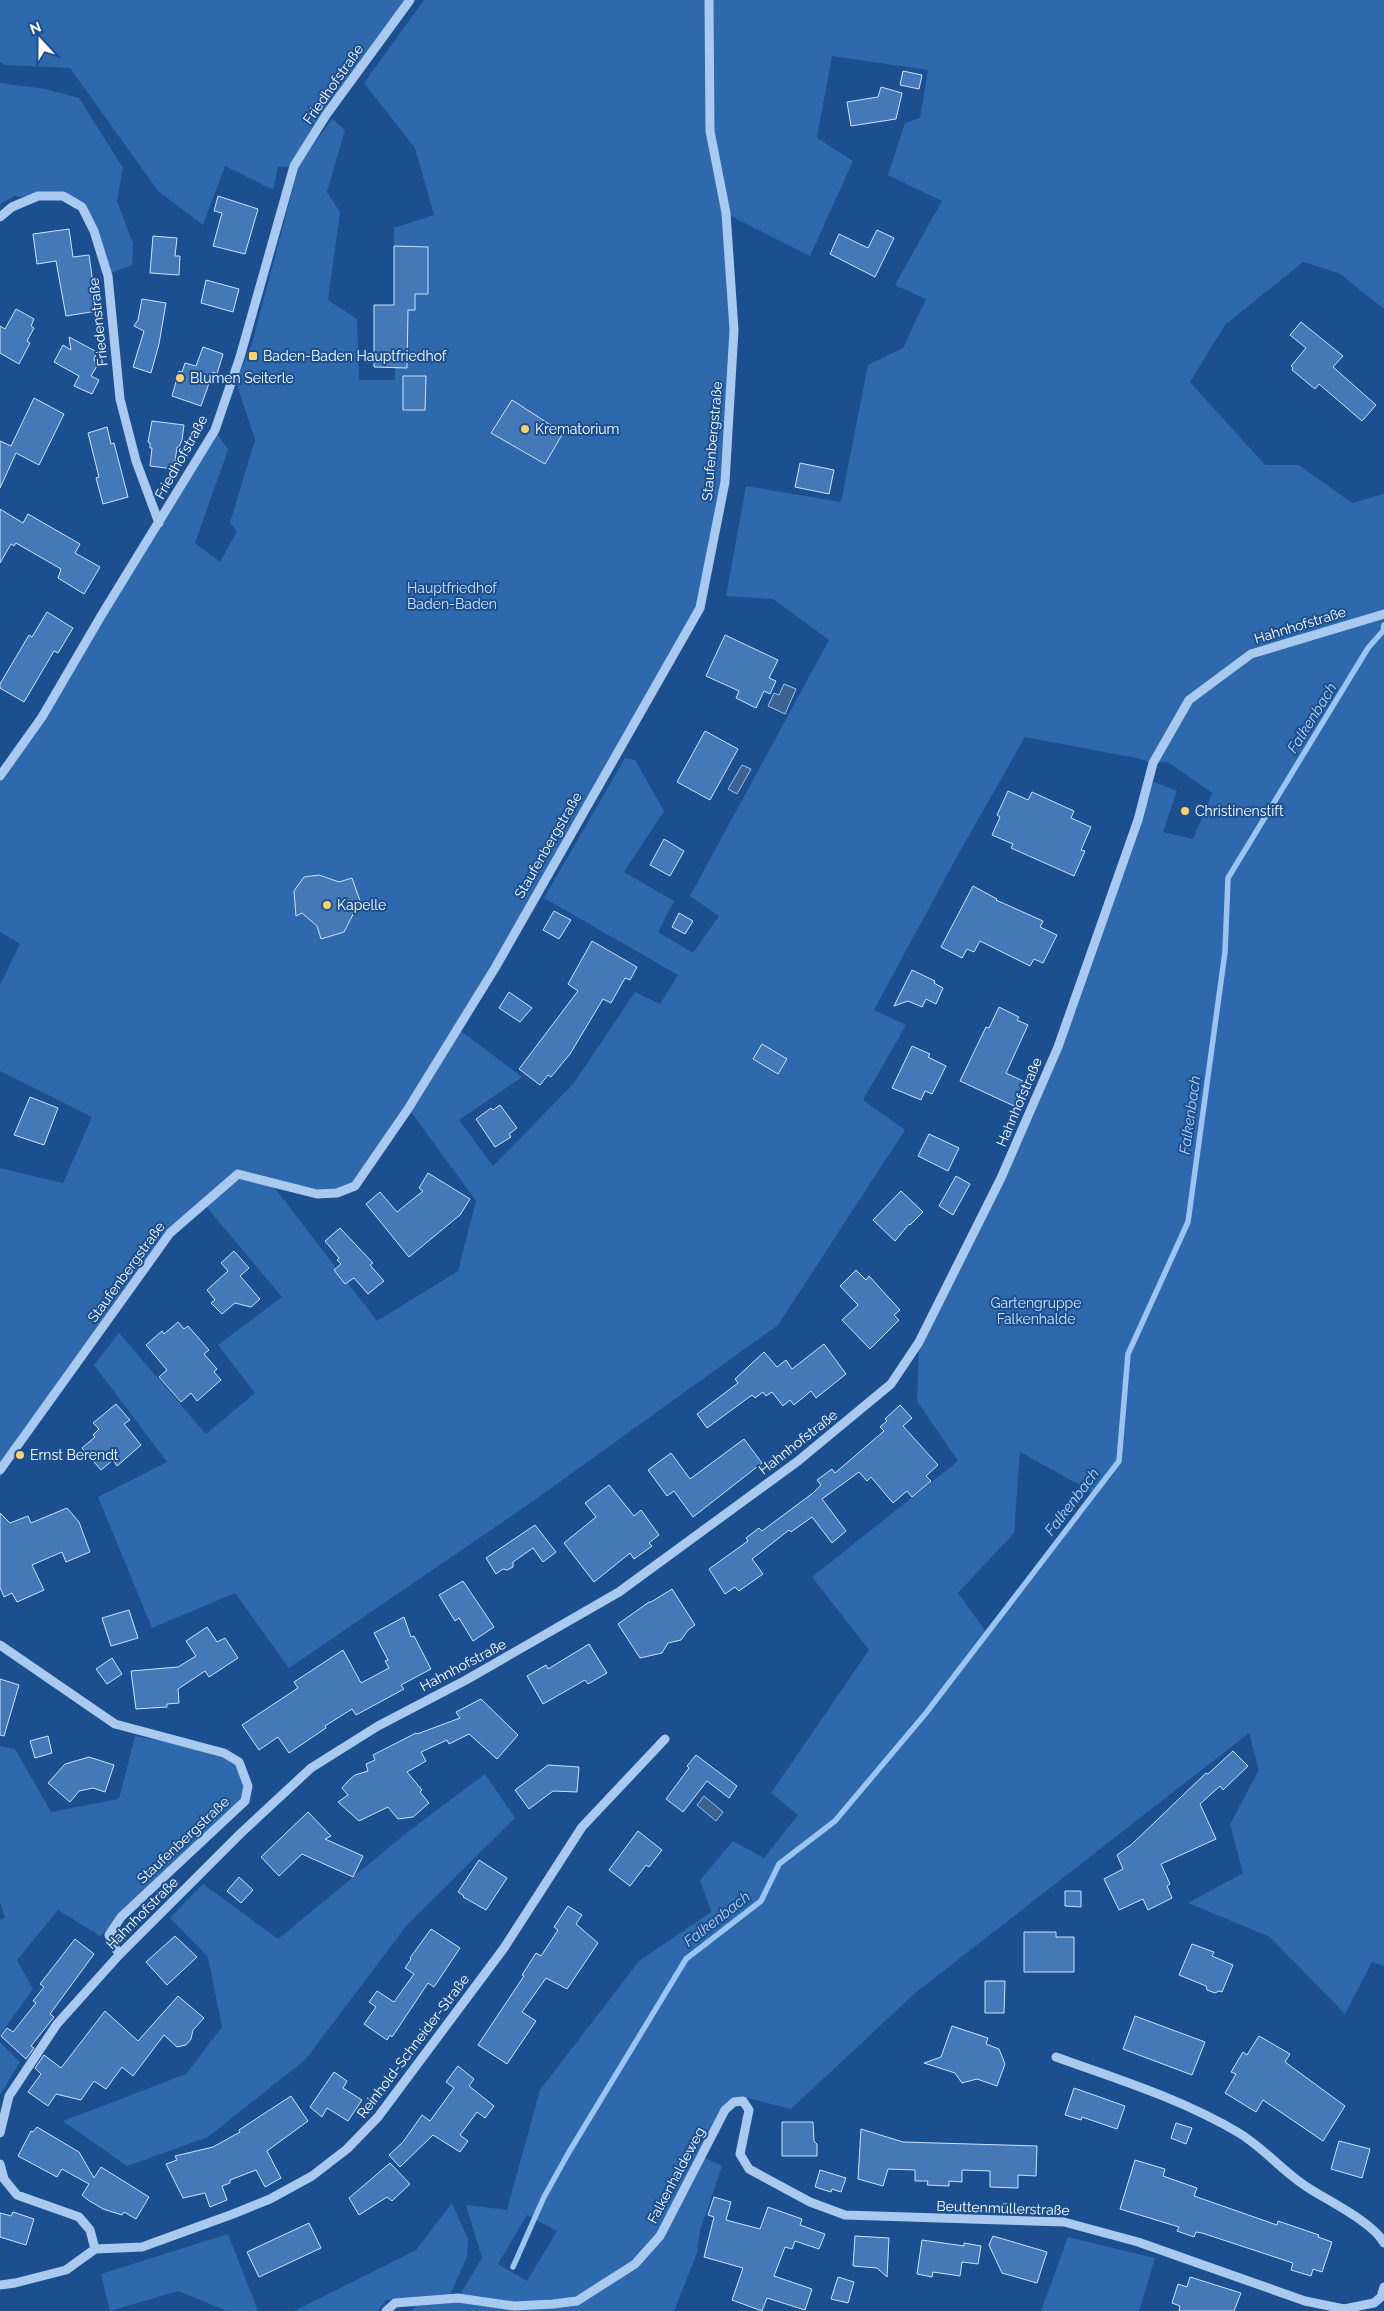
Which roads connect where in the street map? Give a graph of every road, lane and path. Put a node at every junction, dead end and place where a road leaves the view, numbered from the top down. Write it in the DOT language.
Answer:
graph roads {
  1 [pos="410,0"];
  2 [pos="709,0"];
  3 [pos="0,217"];
  4 [pos="159,523"];
  5 [pos="1384,614"];
  6 [pos="0,776"];
  7 [pos="0,1470"];
  8 [pos="0,1645"];
  9 [pos="664,1739"];
  10 [pos="119,1955"];
  11 [pos="1056,2057"];
  12 [pos="734,2102"];
  13 [pos="0,2133"];
  14 [pos="0,2164"];
  15 [pos="1384,2242"];
  16 [pos="95,2249"];
  17 [pos="0,2285"];
  18 [pos="1384,2287"];
  19 [pos="386,2311"];
  1 -- 4 [label="street, Friedhofstraße"];
  2 -- 7 [label="street, Staufenbergstraße"];
  3 -- 4 [label="street, Friedenstraße"];
  4 -- 6 [label="street, Friedhofstraße"];
  5 -- 10 [label="street, Hahnhofstraße"];
  8 -- 10 [label="street, Staufenbergstraße"];
  9 -- 16 [label="street, Reinhold-Schneider-Straße"];
  10 -- 13 [label="street, Hahnhofstraße"];
  11 -- 15 [label="street"];
  12 -- 18 [label="street, Beuttenmüllerstraße"];
  12 -- 19 [label="street, Falkenhaldeweg"];
  14 -- 16 [label="street"];
  16 -- 17 [label="street"];
}
